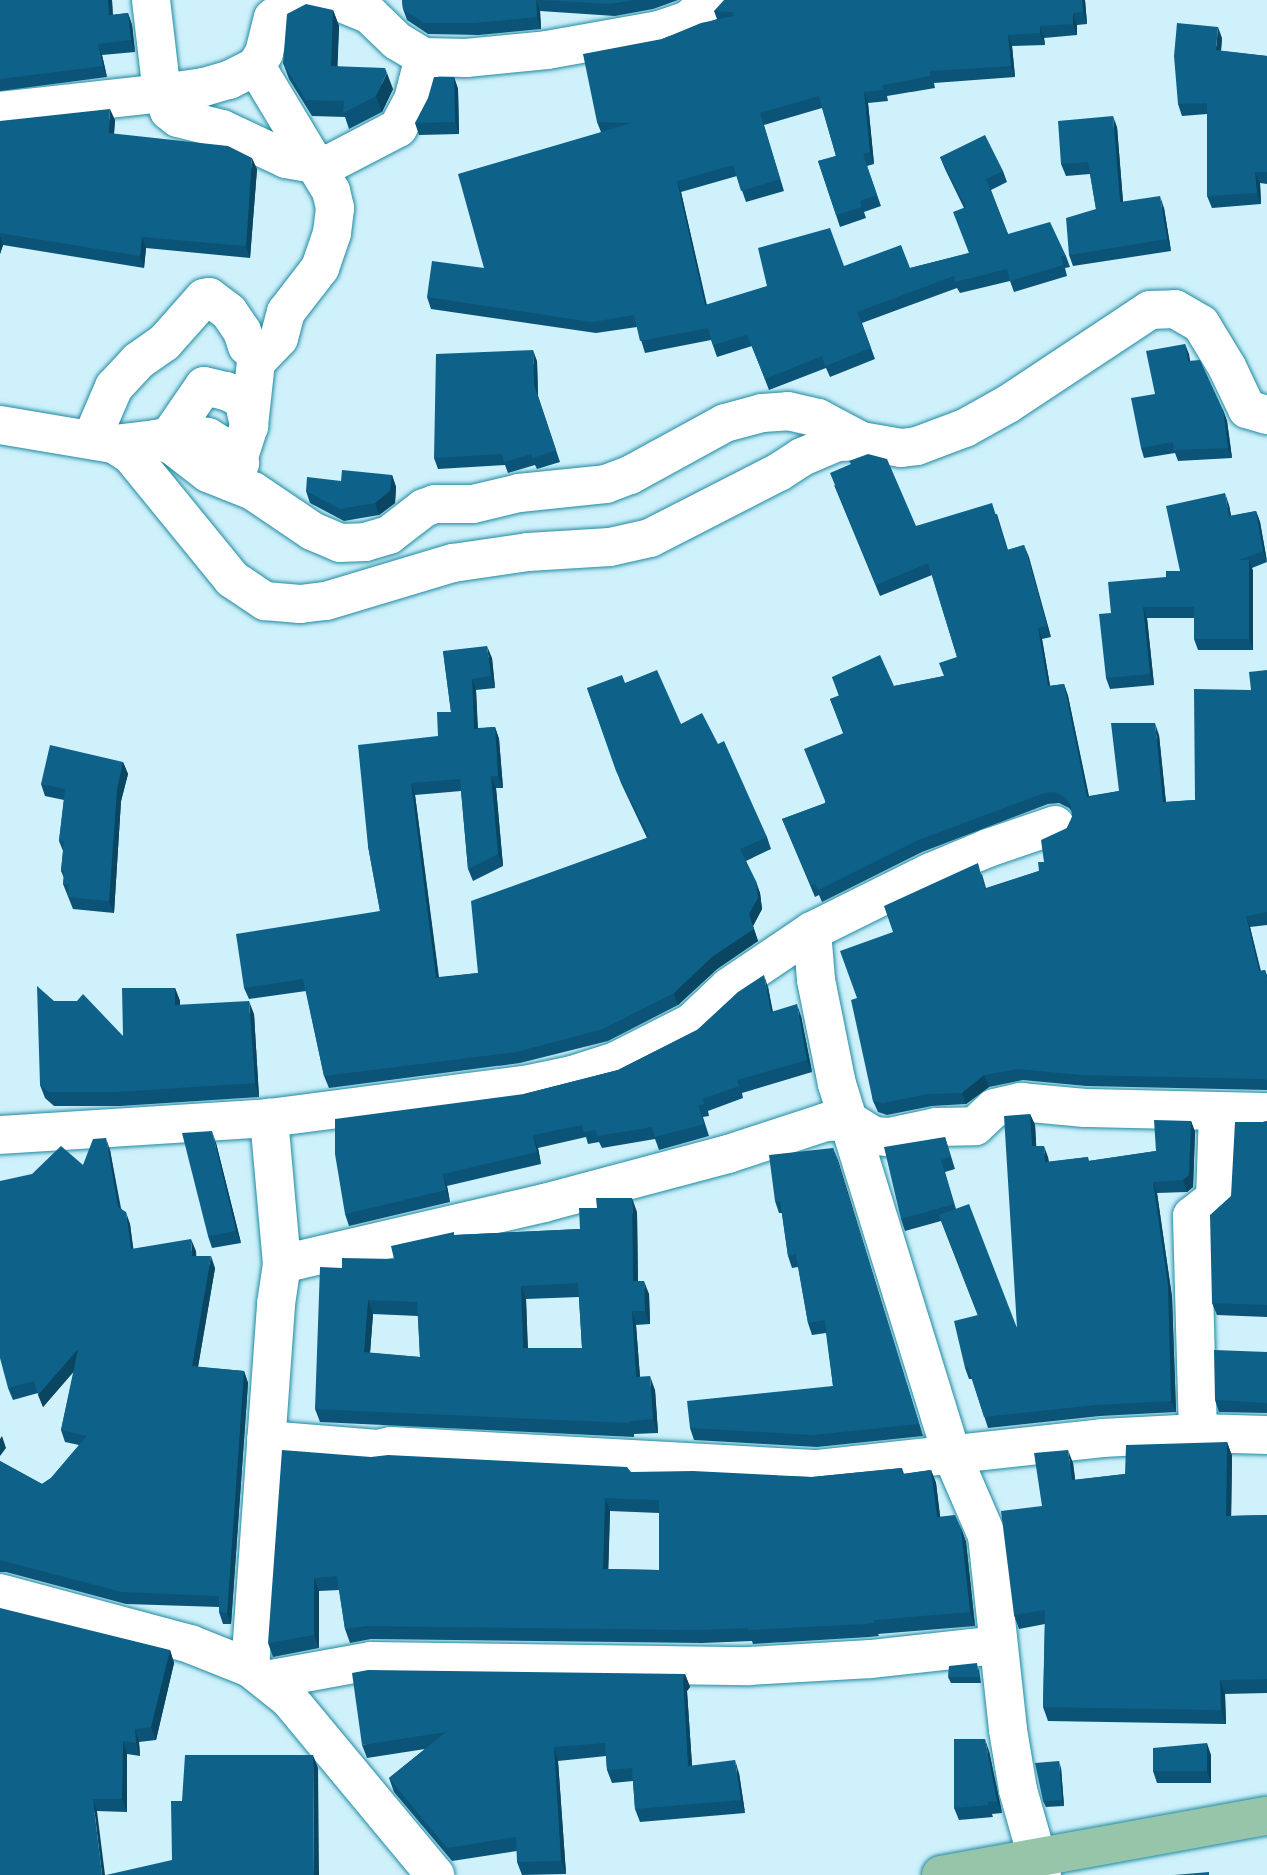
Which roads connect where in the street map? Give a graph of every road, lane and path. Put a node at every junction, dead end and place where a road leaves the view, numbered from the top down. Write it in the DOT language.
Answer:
graph roads {
  1 [pos="151,0"];
  2 [pos="303,0"];
  3 [pos="320,0"];
  4 [pos="711,0"];
  5 [pos="424,57"];
  6 [pos="256,66"];
  7 [pos="162,93"];
  8 [pos="0,111"];
  9 [pos="315,164"];
  10 [pos="258,357"];
  11 [pos="1267,415"];
  12 [pos="0,425"];
  13 [pos="249,426"];
  14 [pos="163,437"];
  15 [pos="103,441"];
  16 [pos="861,441"];
  17 [pos="235,472"];
  18 [pos="1055,825"];
  19 [pos="813,931"];
  20 [pos="1217,1111"];
  21 [pos="1267,1112"];
  22 [pos="269,1118"];
  23 [pos="850,1121"];
  24 [pos="0,1135"];
  25 [pos="282,1264"];
  26 [pos="1198,1433"];
  27 [pos="1267,1435"];
  28 [pos="267,1440"];
  29 [pos="951,1455"];
  30 [pos="0,1593"];
  31 [pos="998,1645"];
  32 [pos="258,1674"];
  33 [pos="1267,1816"];
  34 [pos="1040,1866"];
  35 [pos="435,1875"];
  36 [pos="941,1875"];
  1 -- 7 [label="street"];
  2 -- 6 [label="street"];
  3 -- 5 [label="street"];
  4 -- 5 [label="street"];
  5 -- 9 [label="street"];
  6 -- 7 [label="street"];
  6 -- 9 [label="street"];
  7 -- 8 [label="street"];
  7 -- 9 [label="street"];
  9 -- 10 [label="street"];
  10 -- 13 [label="street"];
  10 -- 15 [label="street"];
  11 -- 16 [label="street"];
  12 -- 15 [label="street"];
  13 -- 14 [label="street"];
  13 -- 17 [label="street"];
  14 -- 15 [label="street"];
  14 -- 17 [label="street"];
  15 -- 16 [label="street"];
  16 -- 17 [label="street"];
  18 -- 19 [label="street"];
  19 -- 22 [label="street"];
  19 -- 23 [label="street"];
  20 -- 21 [label="street"];
  20 -- 23 [label="street"];
  20 -- 26 [label="street"];
  22 -- 24 [label="street"];
  22 -- 25 [label="street"];
  23 -- 25 [label="street"];
  23 -- 29 [label="street"];
  25 -- 28 [label="street"];
  26 -- 27 [label="street"];
  26 -- 29 [label="street"];
  28 -- 29 [label="street"];
  28 -- 32 [label="street"];
  29 -- 31 [label="street"];
  30 -- 32 [label="street"];
  31 -- 32 [label="street"];
  31 -- 34 [label="street"];
  32 -- 35 [label="street"];
  33 -- 34 [label="main road"];
  34 -- 36 [label="main road"];
}
